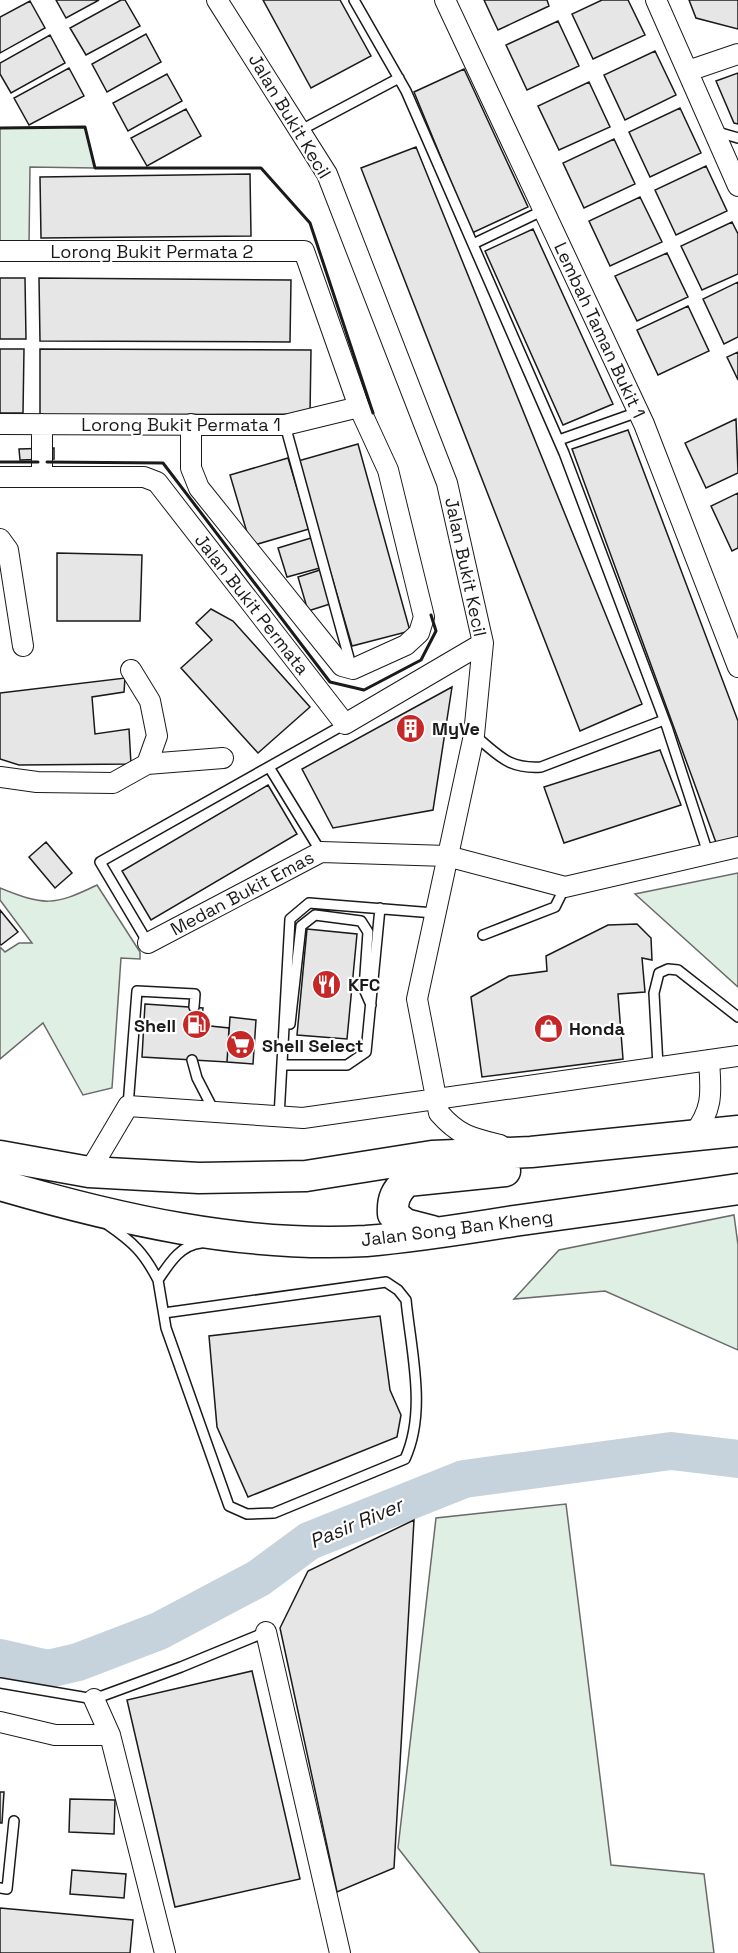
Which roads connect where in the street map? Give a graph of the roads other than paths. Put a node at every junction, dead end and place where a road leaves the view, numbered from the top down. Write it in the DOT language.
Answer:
graph roads {
  1 [pos="217,0"];
  2 [pos="354,0"];
  3 [pos="445,0"];
  4 [pos="656,0"];
  5 [pos="738,54"];
  6 [pos="688,71"];
  7 [pos="399,78"];
  8 [pos="301,130"];
  9 [pos="714,131"];
  10 [pos="738,138"];
  11 [pos="738,186"];
  12 [pos="544,210"];
  13 [pos="473,244"];
  14 [pos="0,251"];
  15 [pos="359,406"];
  16 [pos="639,412"];
  17 [pos="0,424"];
  18 [pos="42,424"];
  19 [pos="191,424"];
  20 [pos="285,425"];
  21 [pos="559,440"];
  22 [pos="0,477"];
  23 [pos="42,477"];
  24 [pos="0,539"];
  25 [pos="483,643"];
  26 [pos="23,646"];
  27 [pos="738,667"];
  28 [pos="353,669"];
  29 [pos="131,670"];
  30 [pos="664,720"];
  31 [pos="345,724"];
  32 [pos="474,735"];
  33 [pos="223,758"];
  34 [pos="147,764"];
  35 [pos="269,767"];
  36 [pos="1,779"];
  37 [pos="738,848"];
  38 [pos="321,852"];
  39 [pos="708,853"];
  40 [pos="447,856"];
  41 [pos="565,887"];
  42 [pos="380,908"];
  43 [pos="434,912"];
  44 [pos="483,935"];
  45 [pos="148,942"];
  46 [pos="370,1005"];
  47 [pos="194,1007"];
  48 [pos="738,1017"];
  49 [pos="738,1058"];
  50 [pos="192,1060"];
  51 [pos="709,1060"];
  52 [pos="283,1065"];
  53 [pos="658,1066"];
  54 [pos="436,1100"];
  55 [pos="128,1106"];
  56 [pos="214,1111"];
  57 [pos="279,1117"];
  58 [pos="733,1132"];
  59 [pos="693,1135"];
  60 [pos="531,1152"];
  61 [pos="0,1156"];
  62 [pos="89,1172"];
  63 [pos="0,1185"];
  64 [pos="738,1189"];
  65 [pos="81,1209"];
  66 [pos="441,1233"];
  67 [pos="251,1237"];
  68 [pos="158,1280"];
  69 [pos="164,1313"];
  70 [pos="266,1632"];
  71 [pos="0,1683"];
  72 [pos="94,1698"];
  73 [pos="0,1722"];
  74 [pos="111,1735"];
  75 [pos="14,1821"];
  76 [pos="0,1888"];
  77 [pos="165,1953"];
  78 [pos="340,1953"];
  1 -- 8 [label="street, Jalan Bukit Kecil"];
  2 -- 7 [label="lane"];
  3 -- 12 [label="street, Lembah Taman Bukit 1"];
  4 -- 6 [label="street"];
  5 -- 6 [label="street"];
  6 -- 9 [label="street"];
  7 -- 8 [label="lane"];
  7 -- 13 [label="lane"];
  8 -- 25 [label="street, Jalan Bukit Kecil"];
  9 -- 10 [label="lane"];
  9 -- 11 [label="street"];
  12 -- 13 [label="lane"];
  12 -- 16 [label="street, Lembah Taman Bukit 1"];
  13 -- 21 [label="lane"];
  14 -- 15 [label="street, Lorong Bukit Permata 2"];
  15 -- 20 [label="street, Lorong Bukit Permata 1"];
  15 -- 28 [label="street"];
  16 -- 21 [label="lane"];
  16 -- 27 [label="street, Lembah Taman Bukit 1"];
  17 -- 18 [label="street, Lorong Bukit Permata 1"];
  18 -- 19 [label="street, Lorong Bukit Permata 1"];
  18 -- 23 [label="street"];
  19 -- 20 [label="street, Lorong Bukit Permata 1"];
  19 -- 28 [label="street"];
  20 -- 28 [label="lane"];
  21 -- 30 [label="lane"];
  22 -- 23 [label="street, Jalan Bukit Permata"];
  23 -- 31 [label="street, Jalan Bukit Permata"];
  24 -- 26 [label="street"];
  25 -- 31 [label="street"];
  25 -- 32 [label="street, Jalan Bukit Kecil"];
  29 -- 34 [label="street"];
  30 -- 32 [label="lane"];
  30 -- 39 [label="lane"];
  31 -- 35 [label="lane"];
  32 -- 40 [label="street, Jalan Bukit Kecil"];
  33 -- 34 [label="street"];
  34 -- 36 [label="street"];
  35 -- 38 [label="lane"];
  35 -- 45 [label="lane"];
  37 -- 39 [label="street"];
  38 -- 40 [label="street, Medan Bukit Emas"];
  38 -- 45 [label="street, Medan Bukit Emas"];
  39 -- 41 [label="street"];
  40 -- 41 [label="street, Medan Bukit Emas"];
  40 -- 43 [label="street, Jalan Bukit Kecil"];
  41 -- 44 [label="lane"];
  42 -- 43 [label="lane"];
  42 -- 46 [label="lane"];
  42 -- 52 [label="lane"];
  43 -- 54 [label="street, Jalan Bukit Kecil"];
  46 -- 52 [label="lane"];
  46 -- 52 [label="lane"];
  47 -- 55 [label="lane"];
  48 -- 53 [label="lane"];
  49 -- 51 [label="street"];
  50 -- 56 [label="lane"];
  51 -- 53 [label="street"];
  51 -- 59 [label="street"];
  52 -- 57 [label="lane"];
  53 -- 54 [label="street"];
  54 -- 57 [label="street"];
  54 -- 60 [label="street, Jalan Bukit Kecil"];
  55 -- 56 [label="street"];
  55 -- 62 [label="street"];
  56 -- 57 [label="street"];
  58 -- 59 [label="main road"];
  58 -- 66 [label="main road"];
  59 -- 60 [label="main road"];
  60 -- 62 [label="main road"];
  61 -- 62 [label="main road"];
  63 -- 65 [label="main road, Jalan Song Ban Kheng"];
  64 -- 66 [label="main road, Jalan Song Ban Kheng"];
  65 -- 67 [label="main road, Jalan Song Ban Kheng"];
  65 -- 68 [label="lane"];
  66 -- 67 [label="main road, Jalan Song Ban Kheng"];
  67 -- 68 [label="lane"];
  68 -- 69 [label="lane"];
  69 -- 69 [label="lane"];
  70 -- 72 [label="lane"];
  70 -- 78 [label="street"];
  71 -- 72 [label="lane"];
  72 -- 74 [label="street"];
  73 -- 74 [label="street"];
  74 -- 77 [label="street"];
  75 -- 76 [label="lane"];
}
